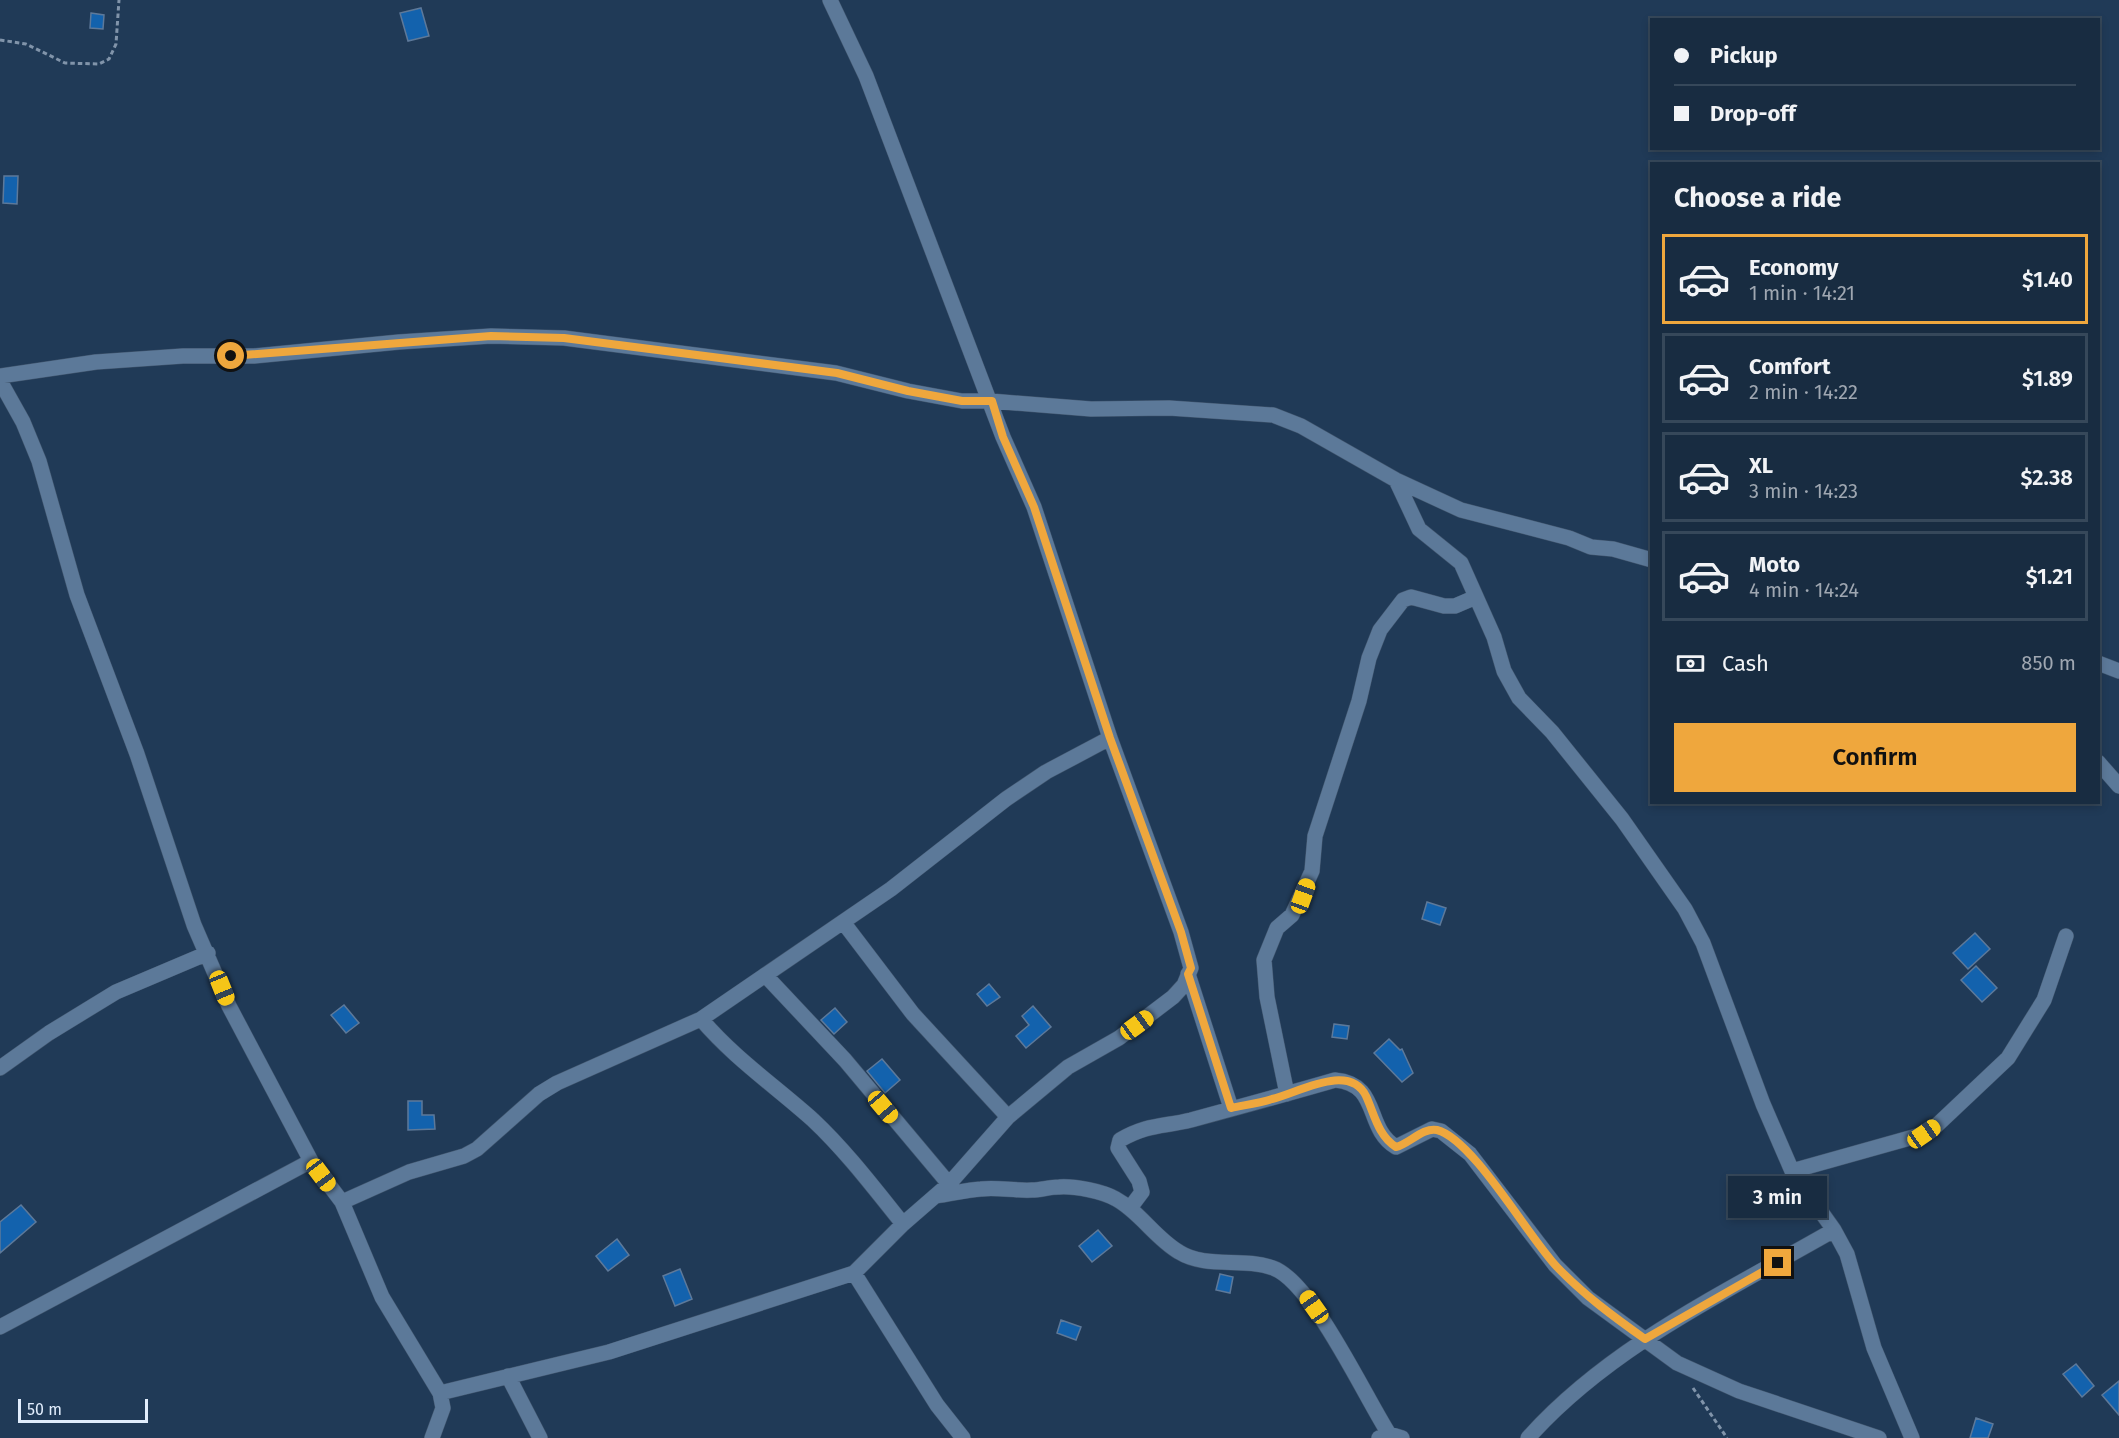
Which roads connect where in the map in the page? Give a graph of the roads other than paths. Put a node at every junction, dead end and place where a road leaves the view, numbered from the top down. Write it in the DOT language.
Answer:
graph roads {
  1 [pos="830,0"];
  2 [pos="0,376"];
  3 [pos="0,381"];
  4 [pos="992,401"];
  5 [pos="1396,480"];
  6 [pos="1650,559"];
  7 [pos="1476,597"];
  8 [pos="2100,664"];
  9 [pos="2119,670"];
  10 [pos="1110,738"];
  11 [pos="2100,764"];
  12 [pos="2119,786"];
  13 [pos="843,922"];
  14 [pos="2066,936"];
  15 [pos="208,953"];
  16 [pos="1188,974"];
  17 [pos="765,975"];
  18 [pos="701,1019"];
  19 [pos="0,1068"];
  20 [pos="1287,1094"];
  21 [pos="1231,1108"];
  22 [pos="1008,1117"];
  23 [pos="311,1161"];
  24 [pos="1792,1171"];
  25 [pos="949,1184"];
  26 [pos="936,1196"];
  27 [pos="342,1202"];
  28 [pos="1130,1208"];
  29 [pos="903,1224"];
  30 [pos="1834,1230"];
  31 [pos="854,1273"];
  32 [pos="0,1327"];
  33 [pos="1645,1339"];
  34 [pos="508,1376"];
  35 [pos="440,1393"];
  36 [pos="1390,1437"];
  37 [pos="432,1438"];
  38 [pos="540,1438"];
  39 [pos="963,1438"];
  40 [pos="1528,1438"];
  41 [pos="1879,1438"];
  42 [pos="1912,1438"];
  1 -- 4 [label="street"];
  2 -- 4 [label="street"];
  3 -- 15 [label="street"];
  4 -- 5 [label="street"];
  4 -- 10 [label="street"];
  5 -- 6 [label="street"];
  5 -- 7 [label="street"];
  7 -- 20 [label="street"];
  7 -- 24 [label="street"];
  8 -- 9 [label="street"];
  10 -- 13 [label="street"];
  10 -- 16 [label="street"];
  11 -- 12 [label="street"];
  13 -- 17 [label="street"];
  13 -- 22 [label="street"];
  14 -- 24 [label="street"];
  15 -- 19 [label="street"];
  15 -- 23 [label="street"];
  16 -- 21 [label="street"];
  16 -- 22 [label="street"];
  17 -- 18 [label="street"];
  17 -- 25 [label="street"];
  18 -- 27 [label="street"];
  18 -- 29 [label="street"];
  20 -- 21 [label="street"];
  20 -- 33 [label="street"];
  21 -- 28 [label="street"];
  22 -- 25 [label="street"];
  23 -- 27 [label="street"];
  23 -- 32 [label="street"];
  24 -- 30 [label="street"];
  25 -- 26 [label="street"];
  26 -- 28 [label="street"];
  26 -- 29 [label="street"];
  27 -- 35 [label="street"];
  28 -- 36 [label="street"];
  29 -- 31 [label="street"];
  30 -- 33 [label="street"];
  30 -- 42 [label="street"];
  31 -- 34 [label="street"];
  31 -- 39 [label="street"];
  33 -- 40 [label="street"];
  33 -- 41 [label="street"];
  34 -- 35 [label="street"];
  34 -- 38 [label="street"];
  35 -- 37 [label="street"];
}
